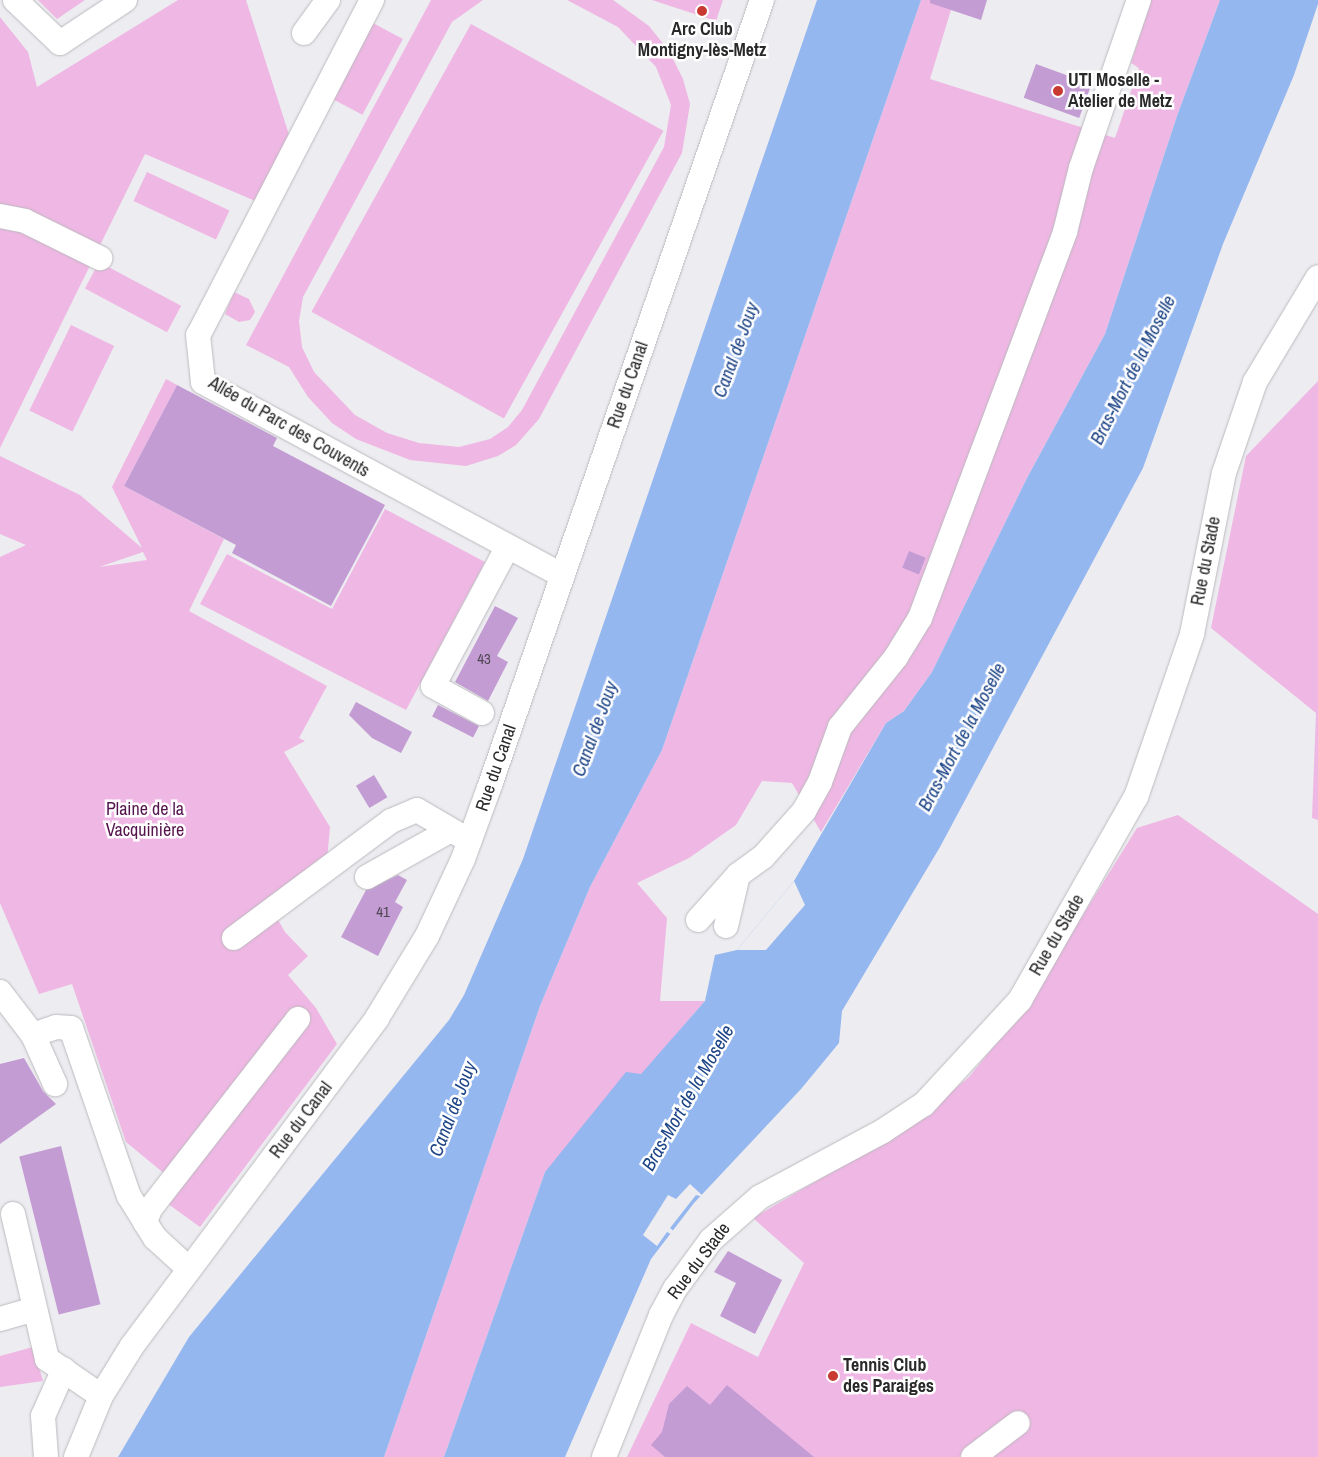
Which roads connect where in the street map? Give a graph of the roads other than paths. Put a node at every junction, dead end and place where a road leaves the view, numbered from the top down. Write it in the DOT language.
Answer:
graph roads {
  1 [pos="16,0"];
  2 [pos="126,0"];
  3 [pos="328,0"];
  4 [pos="372,0"];
  5 [pos="762,0"];
  6 [pos="1139,0"];
  7 [pos="304,32"];
  8 [pos="0,216"];
  9 [pos="100,258"];
  10 [pos="1318,277"];
  11 [pos="507,548"];
  12 [pos="562,575"];
  13 [pos="482,713"];
  14 [pos="459,836"];
  15 [pos="738,875"];
  16 [pos="367,876"];
  17 [pos="698,920"];
  18 [pos="726,926"];
  19 [pos="234,938"];
  20 [pos="0,992"];
  21 [pos="298,1019"];
  22 [pos="32,1035"];
  23 [pos="55,1084"];
  24 [pos="12,1214"];
  25 [pos="145,1222"];
  26 [pos="189,1269"];
  27 [pos="34,1309"];
  28 [pos="0,1319"];
  29 [pos="64,1369"];
  30 [pos="101,1396"];
  31 [pos="1018,1423"];
  32 [pos="46,1457"];
  33 [pos="76,1457"];
  34 [pos="604,1457"];
  35 [pos="972,1457"];
  1 -- 2 [label="street"];
  3 -- 7 [label="street"];
  4 -- 11 [label="street, Allée du Parc des Couvents"];
  5 -- 12 [label="street, Rue du Canal"];
  6 -- 15 [label="street"];
  8 -- 9 [label="street"];
  10 -- 34 [label="street, Rue du Stade"];
  11 -- 12 [label="street, Allée du Parc des Couvents"];
  11 -- 13 [label="street"];
  12 -- 14 [label="street, Rue du Canal"];
  14 -- 16 [label="street"];
  14 -- 19 [label="street"];
  14 -- 26 [label="street, Rue du Canal"];
  15 -- 17 [label="street"];
  15 -- 18 [label="street"];
  20 -- 22 [label="street"];
  21 -- 25 [label="street"];
  22 -- 23 [label="street"];
  22 -- 25 [label="street"];
  24 -- 27 [label="street"];
  25 -- 26 [label="street"];
  26 -- 30 [label="street, Rue du Canal"];
  27 -- 28 [label="street"];
  27 -- 29 [label="street"];
  29 -- 30 [label="street"];
  29 -- 32 [label="street"];
  30 -- 33 [label="street, Rue du Canal"];
  31 -- 35 [label="street"];
}
